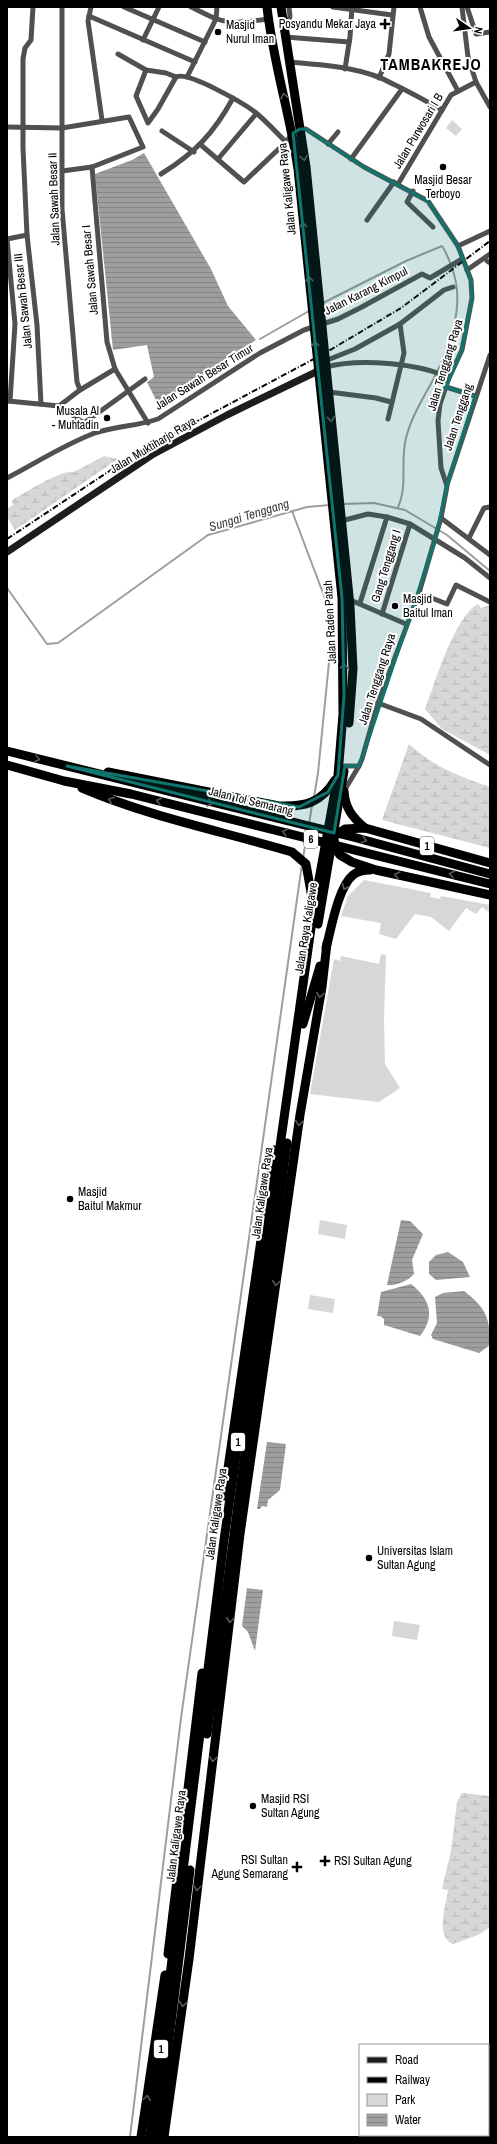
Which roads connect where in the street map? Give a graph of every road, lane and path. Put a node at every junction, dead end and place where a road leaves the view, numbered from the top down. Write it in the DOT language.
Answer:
graph roads {
  1 [pos="33,7"];
  2 [pos="62,7"];
  3 [pos="91,7"];
  4 [pos="124,7"];
  5 [pos="159,7"];
  6 [pos="191,7"];
  7 [pos="217,7"];
  8 [pos="267,7"];
  9 [pos="280,7"];
  10 [pos="289,7"];
  11 [pos="333,7"];
  12 [pos="394,7"];
  13 [pos="420,7"];
  14 [pos="458,7"];
  15 [pos="462,7"];
  16 [pos="467,7"];
  17 [pos="352,9"];
  18 [pos="392,15"];
  19 [pos="89,16"];
  20 [pos="216,19"];
  21 [pos="268,19"];
  22 [pos="152,20"];
  23 [pos="490,32"];
  24 [pos="465,35"];
  25 [pos="285,37"];
  26 [pos="143,40"];
  27 [pos="205,42"];
  28 [pos="349,42"];
  29 [pos="118,54"];
  30 [pos="195,62"];
  31 [pos="289,62"];
  32 [pos="345,69"];
  33 [pos="146,70"];
  34 [pos="176,77"];
  35 [pos="187,77"];
  36 [pos="378,78"];
  37 [pos="476,82"];
  38 [pos="402,89"];
  39 [pos="458,90"];
  40 [pos="233,98"];
  41 [pos="490,107"];
  42 [pos="442,110"];
  43 [pos="256,114"];
  44 [pos="102,120"];
  45 [pos="7,127"];
  46 [pos="23,128"];
  47 [pos="62,128"];
  48 [pos="162,131"];
  49 [pos="296,131"];
  50 [pos="338,132"];
  51 [pos="286,142"];
  52 [pos="328,144"];
  53 [pos="201,145"];
  54 [pos="194,152"];
  55 [pos="218,159"];
  56 [pos="351,159"];
  57 [pos="92,167"];
  58 [pos="62,171"];
  59 [pos="161,174"];
  60 [pos="396,183"];
  61 [pos="413,191"];
  62 [pos="367,220"];
  63 [pos="433,226"];
  64 [pos="490,231"];
  65 [pos="26,235"];
  66 [pos="7,239"];
  67 [pos="458,246"];
  68 [pos="490,254"];
  69 [pos="462,261"];
  70 [pos="467,270"];
  71 [pos="453,287"];
  72 [pos="315,302"];
  73 [pos="316,323"];
  74 [pos="400,324"];
  75 [pos="490,355"];
  76 [pos="326,363"];
  77 [pos="402,364"];
  78 [pos="115,369"];
  79 [pos="449,378"];
  80 [pos="145,379"];
  81 [pos="446,387"];
  82 [pos="80,390"];
  83 [pos="129,391"];
  84 [pos="329,392"];
  85 [pos="475,396"];
  86 [pos="8,401"];
  87 [pos="392,402"];
  88 [pos="41,404"];
  89 [pos="59,406"];
  90 [pos="388,418"];
  91 [pos="84,423"];
  92 [pos="148,423"];
  93 [pos="97,432"];
  94 [pos="331,460"];
  95 [pos="7,478"];
  96 [pos="447,486"];
  97 [pos="490,508"];
  98 [pos="387,517"];
  99 [pos="441,520"];
  100 [pos="339,521"];
  101 [pos="410,524"];
  102 [pos="469,538"];
  103 [pos="436,540"];
  104 [pos="7,552"];
  105 [pos="489,554"];
  106 [pos="490,578"];
  107 [pos="418,593"];
  108 [pos="346,598"];
  109 [pos="490,602"];
  110 [pos="360,603"];
  111 [pos="382,614"];
  112 [pos="406,624"];
  113 [pos="378,703"];
  114 [pos="7,751"];
  115 [pos="7,765"];
  116 [pos="490,765"];
  117 [pos="67,766"];
  118 [pos="359,766"];
  119 [pos="342,772"];
  120 [pos="64,781"];
  121 [pos="344,791"];
  122 [pos="332,809"];
  123 [pos="365,828"];
  124 [pos="333,836"];
  125 [pos="490,863"];
  126 [pos="376,870"];
  127 [pos="320,872"];
  128 [pos="490,874"];
  129 [pos="490,884"];
  130 [pos="490,895"];
  131 [pos="314,907"];
  132 [pos="312,922"];
  133 [pos="327,943"];
  134 [pos="303,1024"];
  135 [pos="232,1537"];
  136 [pos="208,1731"];
  137 [pos="141,2137"];
  138 [pos="150,2137"];
  139 [pos="156,2137"];
  140 [pos="164,2137"];
  1 -- 46 [label="street, Jalan Sawah Besar III"];
  2 -- 47 [label="street, Jalan Sawah Besar II"];
  3 -- 19 [label="street"];
  4 -- 22 [label="street"];
  5 -- 22 [label="street"];
  6 -- 20 [label="street"];
  7 -- 20 [label="street"];
  8 -- 21 [label="highway, Jalan Kaligawe Raya"];
  9 -- 25 [label="highway, Jalan Kaligawe Raya"];
  10 -- 25 [label="street"];
  11 -- 17 [label="street"];
  12 -- 18 [label="street"];
  13 -- 39 [label="street, Jalan Purwosari I B"];
  14 -- 24 [label="street"];
  15 -- 24 [label="street"];
  16 -- 23 [label="street"];
  17 -- 18 [label="street"];
  17 -- 28 [label="street"];
  18 -- 36 [label="street"];
  19 -- 26 [label="street"];
  19 -- 44 [label="street"];
  20 -- 21 [label="street"];
  20 -- 27 [label="street"];
  49 -- 21 [label="highway, Jalan Kaligawe Raya, one-way"];
  22 -- 26 [label="street"];
  22 -- 27 [label="street"];
  24 -- 37 [label="street"];
  25 -- 28 [label="street"];
  25 -- 31 [label="highway, Jalan Kaligawe Raya"];
  26 -- 30 [label="street"];
  27 -- 30 [label="street"];
  28 -- 32 [label="street"];
  29 -- 33 [label="street"];
  30 -- 35 [label="street"];
  31 -- 32 [label="street"];
  31 -- 49 [label="highway, Jalan Kaligawe Raya"];
  32 -- 36 [label="street"];
  33 -- 34 [label="street"];
  33 -- 34 [label="street"];
  34 -- 35 [label="street"];
  35 -- 40 [label="street"];
  36 -- 38 [label="street"];
  37 -- 39 [label="street, Jalan Purwosari I B"];
  37 -- 41 [label="street"];
  38 -- 42 [label="street"];
  38 -- 56 [label="street"];
  39 -- 42 [label="street, Jalan Purwosari I B"];
  40 -- 43 [label="street"];
  40 -- 53 [label="street"];
  42 -- 60 [label="street, Jalan Purwosari I B"];
  43 -- 51 [label="street"];
  43 -- 55 [label="street"];
  44 -- 47 [label="street"];
  44 -- 57 [label="street"];
  45 -- 46 [label="street"];
  46 -- 47 [label="street"];
  46 -- 65 [label="street, Jalan Sawah Besar III"];
  47 -- 58 [label="street, Jalan Sawah Besar II"];
  48 -- 54 [label="street"];
  49 -- 51 [label="street"];
  49 -- 52 [label="street, Jalan Tenggang Raya"];
  49 -- 72 [label="highway, Jalan Kaligawe Raya"];
  50 -- 52 [label="street"];
  51 -- 55 [label="street"];
  52 -- 56 [label="street, Jalan Tenggang Raya"];
  53 -- 54 [label="street"];
  53 -- 55 [label="street"];
  54 -- 59 [label="street"];
  56 -- 60 [label="street, Jalan Tenggang Raya"];
  57 -- 58 [label="street"];
  57 -- 78 [label="street, Jalan Sawah Besar I"];
  58 -- 82 [label="street, Jalan Sawah Besar II"];
  60 -- 61 [label="street, Jalan Tenggang Raya"];
  60 -- 62 [label="street, Jalan Purwosari I B"];
  61 -- 63 [label="street"];
  61 -- 67 [label="street, Jalan Tenggang Raya"];
  64 -- 67 [label="street"];
  65 -- 66 [label="street"];
  65 -- 88 [label="street, Jalan Sawah Besar III"];
  66 -- 86 [label="street"];
  67 -- 69 [label="street, Jalan Tenggang Raya"];
  68 -- 70 [label="street"];
  69 -- 70 [label="street, Jalan Tenggang Raya"];
  69 -- 73 [label="street, Jalan Karang Kimpul"];
  70 -- 79 [label="street, Jalan Tenggang Raya"];
  71 -- 74 [label="street"];
  72 -- 73 [label="highway, Jalan Kaligawe Raya"];
  72 -- 73 [label="highway, Jalan Kaligawe Raya"];
  76 -- 73 [label="highway, Jalan Kaligawe Raya, one-way"];
  73 -- 76 [label="highway, Jalan Kaligawe Raya"];
  73 -- 92 [label="street, Jalan Sawah Besar Timur"];
  74 -- 76 [label="street"];
  74 -- 77 [label="street"];
  75 -- 85 [label="street, Jalan Tenggang"];
  76 -- 77 [label="street"];
  76 -- 84 [label="highway, Jalan Raden Patah"];
  76 -- 94 [label="highway, Jalan Raden Patah"];
  76 -- 104 [label="street, Jalan Muktiharjo Raya"];
  77 -- 79 [label="street"];
  77 -- 87 [label="street"];
  78 -- 82 [label="street"];
  78 -- 83 [label="street, Jalan Sawah Besar I"];
  79 -- 81 [label="street, Jalan Tenggang Raya"];
  80 -- 83 [label="street"];
  81 -- 85 [label="street"];
  81 -- 96 [label="street, Jalan Tenggang Raya"];
  82 -- 89 [label="street"];
  83 -- 91 [label="street"];
  83 -- 92 [label="street, Jalan Sawah Besar I"];
  84 -- 87 [label="street"];
  84 -- 94 [label="highway, Jalan Raden Patah, one-way"];
  85 -- 96 [label="street, Jalan Tenggang"];
  86 -- 88 [label="street"];
  87 -- 90 [label="street"];
  88 -- 89 [label="street"];
  89 -- 91 [label="street"];
  91 -- 93 [label="street"];
  92 -- 93 [label="street, Jalan Sawah Besar Timur"];
  93 -- 95 [label="street, Jalan Sawah Besar Timur"];
  94 -- 100 [label="highway, Jalan Raden Patah"];
  96 -- 99 [label="street, Jalan Tenggang Raya"];
  97 -- 102 [label="street"];
  98 -- 100 [label="street"];
  98 -- 101 [label="street"];
  98 -- 110 [label="street"];
  99 -- 102 [label="street"];
  99 -- 103 [label="street, Jalan Tenggang Raya"];
  100 -- 108 [label="highway, Jalan Raden Patah"];
  101 -- 103 [label="street"];
  101 -- 111 [label="street, Gang Tenggang I"];
  102 -- 105 [label="street"];
  103 -- 106 [label="street"];
  103 -- 107 [label="street, Jalan Tenggang Raya"];
  107 -- 109 [label="street"];
  107 -- 112 [label="street, Jalan Tenggang Raya"];
  108 -- 110 [label="street"];
  108 -- 119 [label="highway, Jalan Raden Patah"];
  110 -- 111 [label="street"];
  111 -- 112 [label="street"];
  112 -- 113 [label="street, Jalan Tenggang Raya"];
  113 -- 116 [label="street"];
  113 -- 118 [label="street, Jalan Tenggang Raya"];
  114 -- 117 [label="highway, Jalan Tol Semarang / 6, one-way"];
  115 -- 120 [label="highway, Jalan Tol Semarang / 6"];
  117 -- 119 [label="highway"];
  117 -- 128 [label="highway, Jalan Tol Semarang / 6, one-way"];
  118 -- 119 [label="street"];
  118 -- 121 [label="street, Jalan Tenggang Raya"];
  119 -- 121 [label="highway"];
  119 -- 122 [label="highway, Jalan Raden Patah"];
  119 -- 124 [label="highway, Jalan Raden Patah"];
  129 -- 120 [label="highway, Jalan Tol Semarang / 6, one-way"];
  131 -- 120 [label="highway, one-way"];
  121 -- 123 [label="highway"];
  122 -- 124 [label="highway"];
  122 -- 127 [label="highway, Jalan Raden Patah"];
  123 -- 124 [label="highway, 1"];
  123 -- 125 [label="highway, 1"];
  124 -- 126 [label="highway"];
  124 -- 127 [label="highway, 1"];
  124 -- 134 [label="highway, Jalan Raya Kaligawe"];
  130 -- 126 [label="highway, 1, one-way"];
  126 -- 133 [label="highway, 1, one-way"];
  127 -- 131 [label="highway, Jalan Kaligawe Raya / 1"];
  131 -- 132 [label="highway, Jalan Kaligawe Raya / 1"];
  132 -- 135 [label="highway, Jalan Kaligawe Raya / 1"];
  137 -- 132 [label="highway, one-way"];
  133 -- 134 [label="highway, 1"];
  133 -- 135 [label="highway, one-way"];
  134 -- 135 [label="highway, Jalan Kaligawe Raya / 1"];
  135 -- 136 [label="highway, Jalan Kaligawe Raya / 1"];
  135 -- 136 [label="highway, one-way"];
  136 -- 138 [label="highway, Jalan Kaligawe Raya / 1"];
  136 -- 139 [label="highway, Jalan Kaligawe Raya / 1"];
  136 -- 140 [label="highway, one-way"];
}
